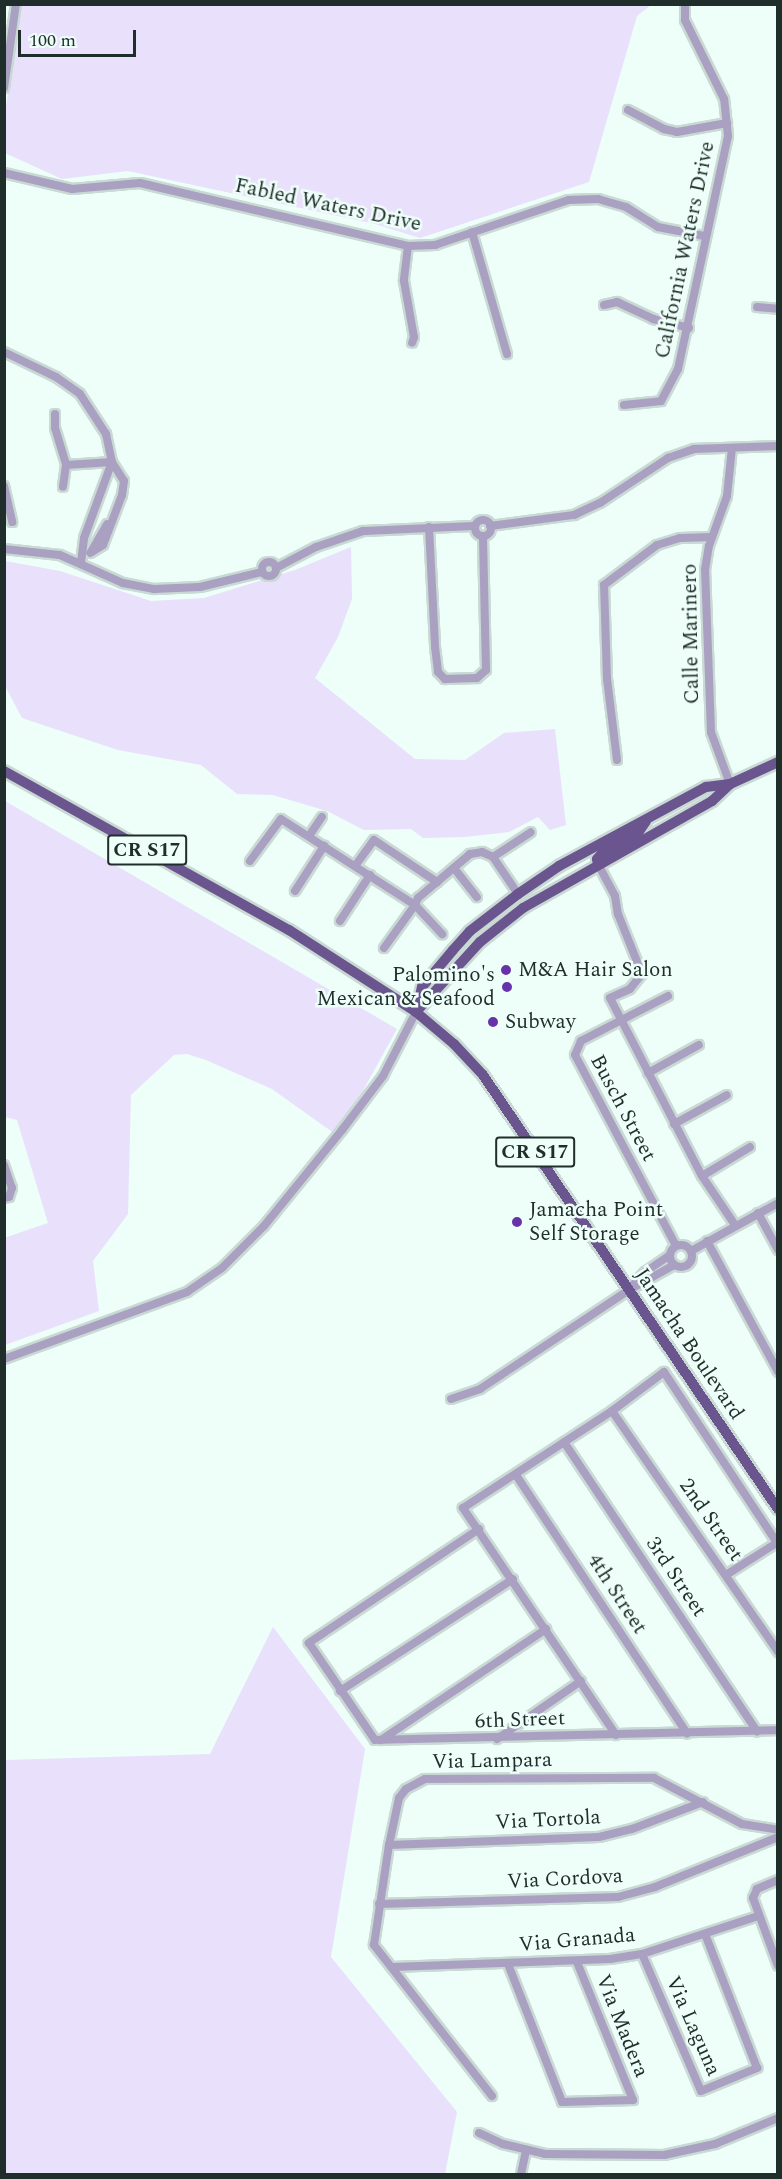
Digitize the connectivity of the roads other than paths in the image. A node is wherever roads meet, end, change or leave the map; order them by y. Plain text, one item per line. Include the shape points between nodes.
1 (685, 4) edge
2 (15, 8) edge
3 (4, 10) edge
4 (4, 88) edge
5 (628, 110) dead end
6 (727, 123) junction
7 (4, 173) edge
8 (472, 232) junction
9 (704, 236) junction
10 (408, 246) junction
11 (604, 305) dead end
12 (757, 307) dead end
13 (777, 309) edge
14 (689, 328) junction
15 (412, 344) dead end
16 (5, 353) edge
17 (507, 354) dead end
18 (624, 405) dead end
19 (55, 414) dead end
20 (777, 446) edge
21 (732, 448) junction
22 (112, 462) junction
23 (66, 465) junction
24 (4, 486) edge
25 (63, 487) dead end
26 (12, 522) dead end
27 (475, 526) junction
28 (490, 526) junction
29 (429, 527) junction
30 (483, 536) junction
31 (712, 537) junction
32 (4, 549) edge
33 (81, 563) junction
34 (617, 760) dead end
35 (777, 762) edge
36 (4, 771) edge
37 (730, 784) junction
38 (322, 817) dead end
39 (648, 818) junction
40 (531, 832) dead end
41 (309, 836) junction
42 (324, 846) junction
43 (494, 856) junction
44 (250, 861) dead end
45 (598, 864) junction
46 (355, 866) junction
47 (454, 868) junction
48 (370, 875) junction
49 (437, 882) junction
50 (295, 891) dead end
51 (518, 894) junction
52 (477, 897) dead end
53 (415, 905) junction
54 (340, 921) dead end
55 (442, 934) dead end
56 (485, 938) junction
57 (384, 948) dead end
58 (668, 996) dead end
59 (416, 1012) junction
60 (621, 1020) junction
61 (699, 1045) dead end
62 (648, 1073) junction
63 (727, 1095) dead end
64 (674, 1124) junction
65 (750, 1148) dead end
66 (4, 1165) edge
67 (702, 1176) junction
68 (4, 1198) edge
69 (777, 1203) edge
70 (758, 1213) junction
71 (735, 1225) junction
72 (708, 1241) junction
73 (676, 1246) junction
74 (777, 1250) edge
75 (691, 1251) junction
76 (669, 1256) junction
77 (674, 1265) junction
78 (628, 1290) junction
79 (4, 1359) edge
80 (777, 1372) edge
81 (451, 1399) dead end
82 (612, 1411) junction
83 (564, 1443) junction
84 (516, 1475) junction
85 (777, 1509) edge
86 (479, 1529) junction
87 (777, 1543) edge
88 (726, 1575) junction
89 (513, 1579) junction
90 (546, 1629) junction
91 (777, 1652) edge
92 (581, 1681) junction
93 (340, 1691) junction
94 (777, 1730) edge
95 (757, 1731) junction
96 (687, 1733) junction
97 (616, 1735) junction
98 (497, 1739) junction
99 (381, 1740) junction
100 (703, 1802) junction
101 (777, 1830) edge
102 (777, 1837) edge
103 (389, 1845) junction
104 (777, 1880) edge
105 (379, 1904) junction
106 (758, 1916) junction
107 (705, 1934) junction
108 (642, 1954) junction
109 (577, 1962) junction
110 (777, 1963) edge
111 (508, 1964) junction
112 (393, 1967) junction
113 (492, 2096) dead end
114 (777, 2118) edge
115 (478, 2133) dead end
116 (526, 2150) junction
117 (520, 2175) edge

1 - 6 street, California Waters Drive via 684,20 717,80
2 - 3 street
2 - 4 street
5 - 6 street via 677,132
6 - 9 street, California Waters Drive via 726,144
7 - 10 street, Fabled Waters Drive via 72,189 140,183
8 - 9 street, Fabled Waters Drive via 569,200 598,199 626,207 658,227
8 - 10 street, Fabled Waters Drive via 435,245
8 - 17 street
9 - 14 street, California Waters Drive
10 - 15 street via 404,282
11 - 14 street via 617,302 653,319
12 - 13 street
14 - 18 street, California Waters Drive via 678,369 661,401
16 - 22 street via 56,377 80,394 98,417
19 - 23 street
20 - 21 street
21 - 28 street via 694,449 668,458 600,503 574,515
21 - 31 street, Calle Marinero via 727,496
22 - 23 street
22 - 33 street via 84,538
22 - 33 street via 124,481 122,495
23 - 25 street
24 - 26 street
27 - 28 street via 482,520
27 - 29 street
27 - 30 street
28 - 30 street via 489,533
29 - 30 street via 435,647 438,672 445,679 477,678 486,670
29 - 33 street via 363,531 316,548 276,568 271,576 262,572 200,587 154,589 123,583
31 - 34 street via 680,538 657,545 604,585 607,678
31 - 37 street, Calle Marinero via 705,570 711,732
32 - 33 street via 60,555
35 - 37 main road
36 - 59 main road, Jamacha Boulevard / CR S17 via 289,930
37 - 39 main road via 705,787
37 - 45 main road via 712,801
38 - 41 street
39 - 45 main road via 638,833 604,851 597,859
39 - 51 main road via 559,866
40 - 43 street
41 - 42 street
41 - 44 street via 281,819
42 - 46 street
42 - 50 street
43 - 47 street via 470,854
43 - 51 street
45 - 56 main road via 523,908
45 - 60 street via 615,896 618,914 642,974 630,989 610,998
46 - 48 street
46 - 49 street via 374,840
47 - 49 street
47 - 52 street
48 - 53 street
48 - 54 street
49 - 53 street
51 - 56 main road via 516,903 489,925
51 - 59 main road via 470,931 453,950 422,987
53 - 55 street
53 - 57 street
56 - 59 main road
58 - 60 street, Busch Street
59 - 78 main road, Jamacha Boulevard / CR S17 via 483,1075
59 - 79 street via 383,1076 349,1121 264,1226 222,1268 188,1292
60 - 62 street
60 - 73 street, Busch Street via 581,1041 576,1059
61 - 62 street
62 - 64 street
63 - 64 street
64 - 67 street
65 - 67 street
66 - 68 street via 12,1188 9,1197
67 - 71 street
69 - 70 street
70 - 71 street
70 - 74 street
71 - 72 street
72 - 75 street
72 - 80 street
73 - 75 street via 685,1245
73 - 76 street
75 - 77 street via 690,1263
76 - 77 street
76 - 78 street via 645,1272
77 - 78 street
78 - 81 street via 480,1389
78 - 85 main road, Jamacha Boulevard / CR S17
82 - 83 street
82 - 87 street via 664,1372
82 - 88 street, 2nd Street
83 - 84 street
83 - 95 street, 3rd Street
84 - 86 street via 463,1508
84 - 96 street, 4th Street
86 - 89 street
86 - 93 street via 309,1642
87 - 88 street
88 - 91 street, 2nd Street
89 - 90 street
89 - 93 street
90 - 92 street
90 - 99 street
92 - 97 street
92 - 98 street
93 - 99 street via 369,1734
94 - 95 street, 6th Street
95 - 96 street, 6th Street
96 - 97 street, 6th Street
97 - 98 street, 6th Street
98 - 99 street, 6th Street
100 - 101 street, Via Lampara via 742,1824
100 - 103 street, Via Tortola via 599,1838
100 - 103 street, Via Lampara via 654,1778 425,1779 410,1786 399,1798
102 - 105 street, Via Cordova via 655,1887 618,1897
103 - 105 street, Via Lampara
104 - 106 street via 757,1889 753,1898
105 - 112 street, Via Lampara via 374,1946
106 - 107 street, Via Granada
106 - 110 street
107 - 108 street, Via Granada
107 - 108 street, Via Laguna via 757,2068 701,2091
108 - 109 street, Via Granada
109 - 111 street, Via Granada
109 - 111 street, Via Madera via 633,2100 562,2102
111 - 112 street, Via Granada
112 - 113 street, Via Lampara
114 - 116 street via 715,2144 664,2155 573,2157
115 - 116 street
116 - 117 street

